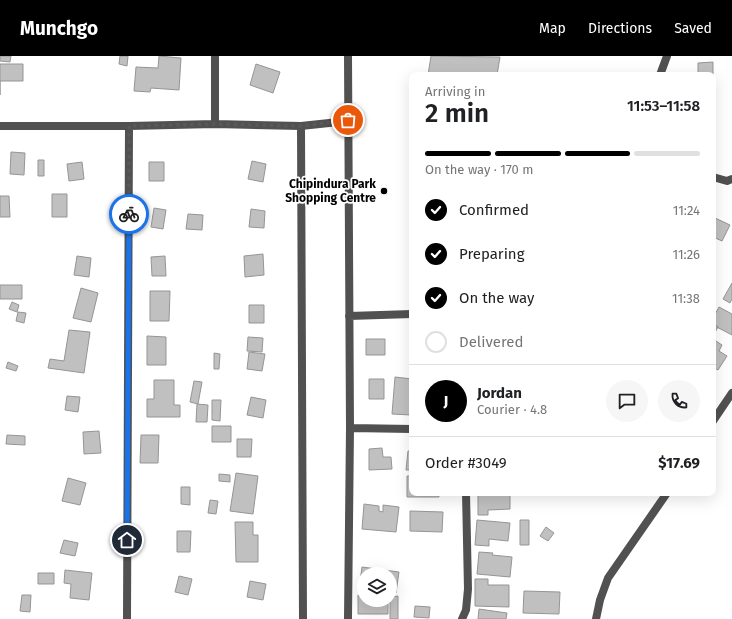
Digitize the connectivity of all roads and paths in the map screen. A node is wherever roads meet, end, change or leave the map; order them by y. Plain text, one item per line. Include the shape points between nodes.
1 (214, 56) edge
2 (348, 56) edge
3 (667, 56) edge
4 (661, 72) edge
5 (348, 120) junction
6 (215, 124) junction
7 (0, 126) edge
8 (129, 126) junction
9 (301, 126) junction
10 (716, 177) edge
11 (732, 180) edge
12 (409, 314) edge
13 (349, 316) junction
14 (732, 393) edge
15 (716, 417) edge
16 (350, 428) junction
17 (409, 429) edge
18 (466, 496) edge
19 (665, 496) edge
20 (127, 619) edge
21 (303, 619) edge
22 (348, 619) edge
23 (462, 619) edge
24 (596, 619) edge

1 - 6 street
2 - 5 street
3 - 4 street
5 - 9 street
5 - 13 street
6 - 8 street
6 - 9 street
7 - 8 street
8 - 20 street
9 - 21 street
10 - 11 street
12 - 13 street
13 - 16 street
14 - 15 street
16 - 17 street
16 - 22 street
18 - 23 street via 468,589 466,610
19 - 24 street via 608,578

